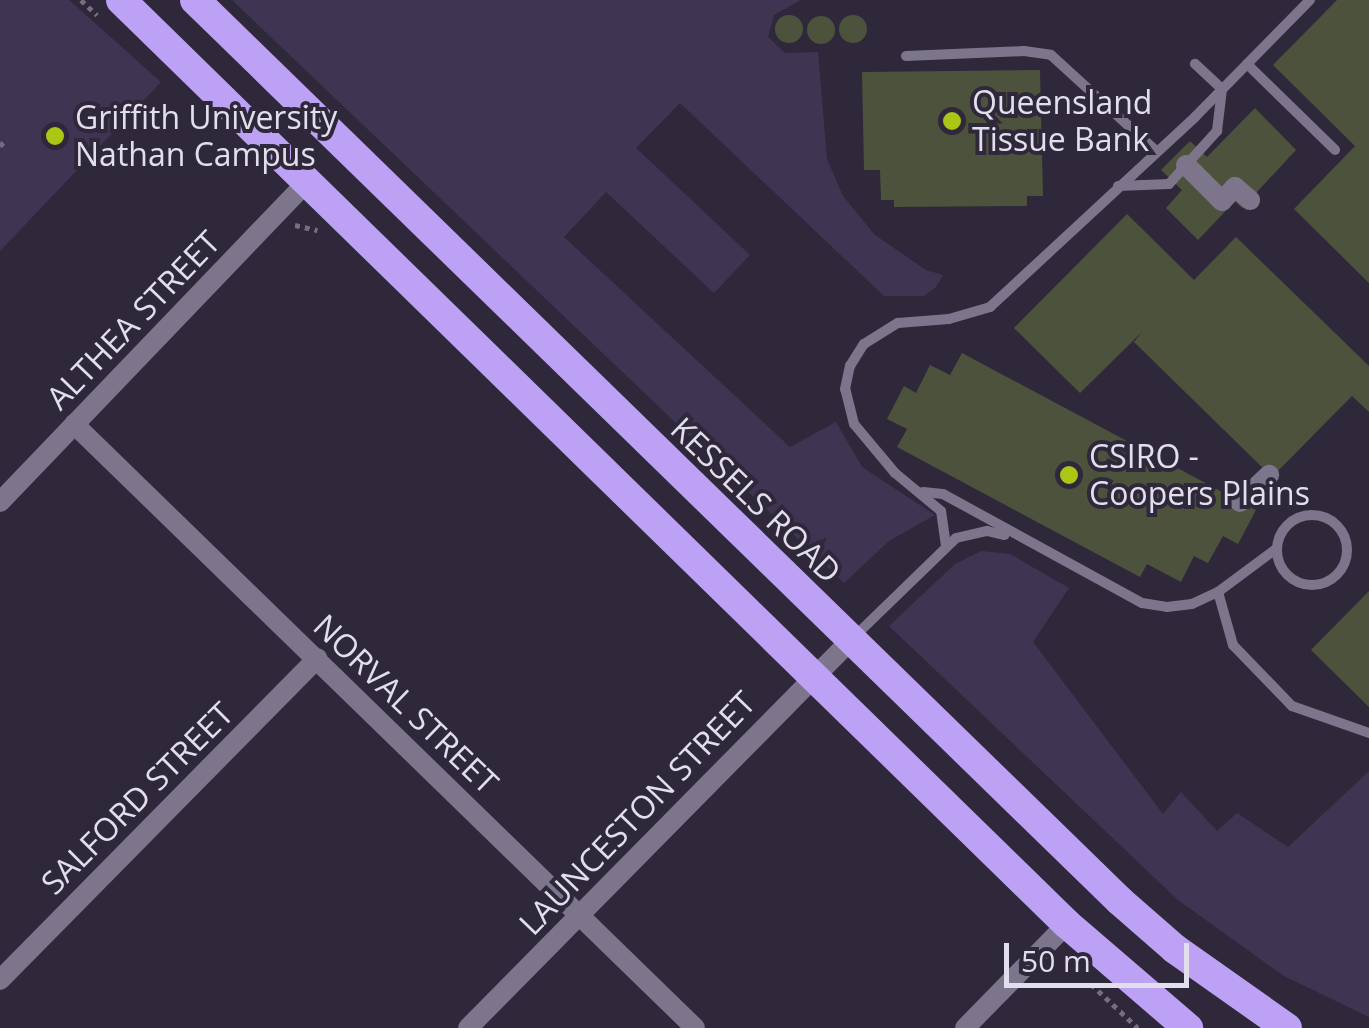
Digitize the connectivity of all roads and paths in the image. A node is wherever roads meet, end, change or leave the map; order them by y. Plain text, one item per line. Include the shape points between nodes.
1 (121, 0) edge
2 (195, 0) edge
3 (1310, 0) edge
4 (906, 56) dead end
5 (1195, 64) dead end
6 (1247, 64) junction
7 (1222, 89) junction
8 (6, 139) dead end
9 (0, 146) edge
10 (1335, 150) dead end
11 (1156, 151) junction
12 (1186, 165) junction
13 (308, 180) junction
14 (1118, 186) junction
15 (1250, 200) dead end
16 (74, 424) junction
17 (1269, 474) dead end
18 (922, 492) junction
19 (0, 502) edge
20 (1240, 502) dead end
21 (1012, 536) junction
22 (946, 546) junction
23 (1276, 548) junction
24 (1218, 592) junction
25 (850, 642) junction
26 (317, 658) junction
27 (815, 675) junction
28 (1369, 733) edge
29 (579, 916) junction
30 (1067, 924) junction
31 (0, 980) edge
32 (468, 1028) edge
33 (695, 1028) edge
34 (965, 1028) edge
35 (1188, 1028) edge
36 (1287, 1028) edge

1 - 13 highway
2 - 25 highway, KESSELS ROAD
3 - 6 lane
4 - 11 lane via 1051,54
5 - 7 lane
6 - 7 lane
6 - 10 lane
7 - 11 lane
7 - 12 lane via 1216,131
8 - 9 path
11 - 14 lane
12 - 14 lane via 1169,184
12 - 15 street via 1222,201 1235,188
13 - 16 street, ALTHEA STREET
13 - 27 highway
14 - 18 lane via 990,307 898,323 864,344 846,389 854,424 895,473
16 - 19 street, ALTHEA STREET
16 - 26 street, NORVAL STREET
17 - 20 street
18 - 21 lane via 943,494
18 - 22 lane via 941,512
21 - 22 lane via 988,531
21 - 24 lane via 1142,603 1192,604
22 - 25 lane
23 - 23 lane via 1285,526 1319,516 1340,528 1348,551 1332,580 1310,586 1290,578
23 - 24 lane
24 - 28 lane via 1234,644 1292,706
25 - 27 street, LAUNCESTON STREET
25 - 36 highway, KESSELS ROAD via 1120,901
26 - 29 street, NORVAL STREET
26 - 31 street, SALFORD STREET
27 - 29 street, LAUNCESTON STREET
27 - 30 highway
29 - 32 street, LAUNCESTON STREET
29 - 33 street, NORVAL STREET
30 - 34 street
30 - 35 highway

